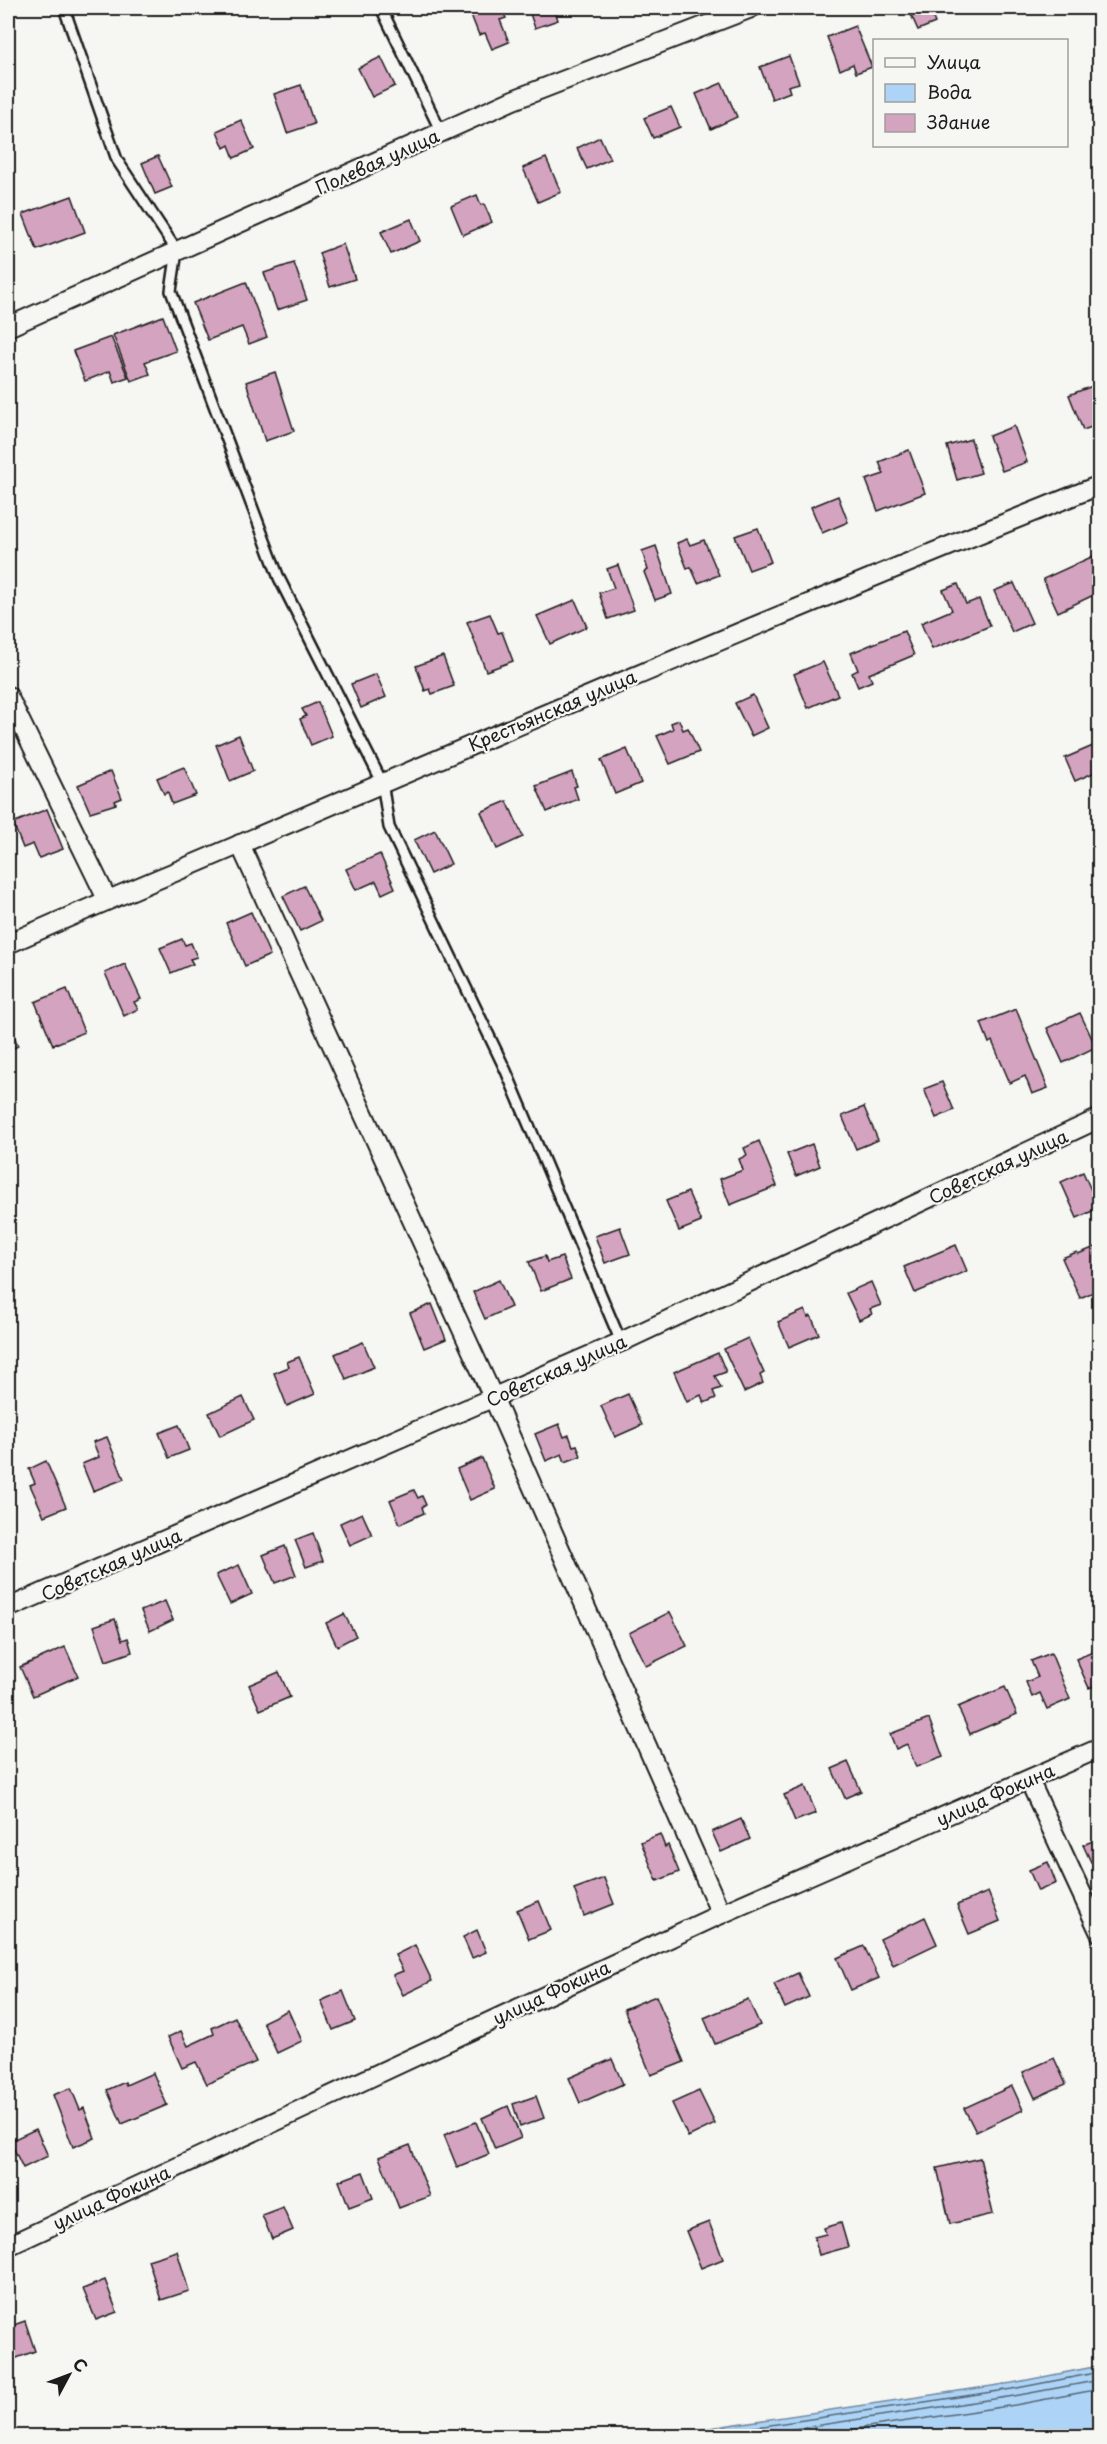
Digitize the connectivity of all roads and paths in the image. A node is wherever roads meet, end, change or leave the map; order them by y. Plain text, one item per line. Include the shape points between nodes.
1 (64, 8) edge
2 (381, 8) edge
3 (751, 8) edge
4 (441, 132) junction
5 (177, 251) junction
6 (8, 327) edge
7 (1100, 485) edge
8 (8, 696) edge
9 (382, 782) junction
10 (240, 844) junction
11 (107, 899) junction
12 (8, 944) edge
13 (1100, 1118) edge
14 (621, 1342) junction
15 (493, 1397) junction
16 (8, 1608) edge
17 (1100, 1748) edge
18 (1029, 1780) junction
19 (722, 1914) junction
20 (1100, 1933) edge
21 (8, 2246) edge

1 - 5 lane via 117,160
2 - 4 lane
3 - 4 street, Полевая улица
4 - 5 street, Полевая улица
5 - 6 street, Полевая улица
5 - 9 lane via 171,291 279,578
7 - 9 street, Крестьянская улица
8 - 11 street
9 - 10 street, Крестьянская улица
9 - 14 lane via 389,827 506,1071
10 - 11 street, Крестьянская улица
10 - 15 street
11 - 12 street, Крестьянская улица
13 - 14 street, Советская улица
14 - 15 street, Советская улица
15 - 16 street, Советская улица
15 - 19 street
17 - 18 street, улица Фокина
18 - 19 street, улица Фокина
18 - 20 street
19 - 21 street, улица Фокина

